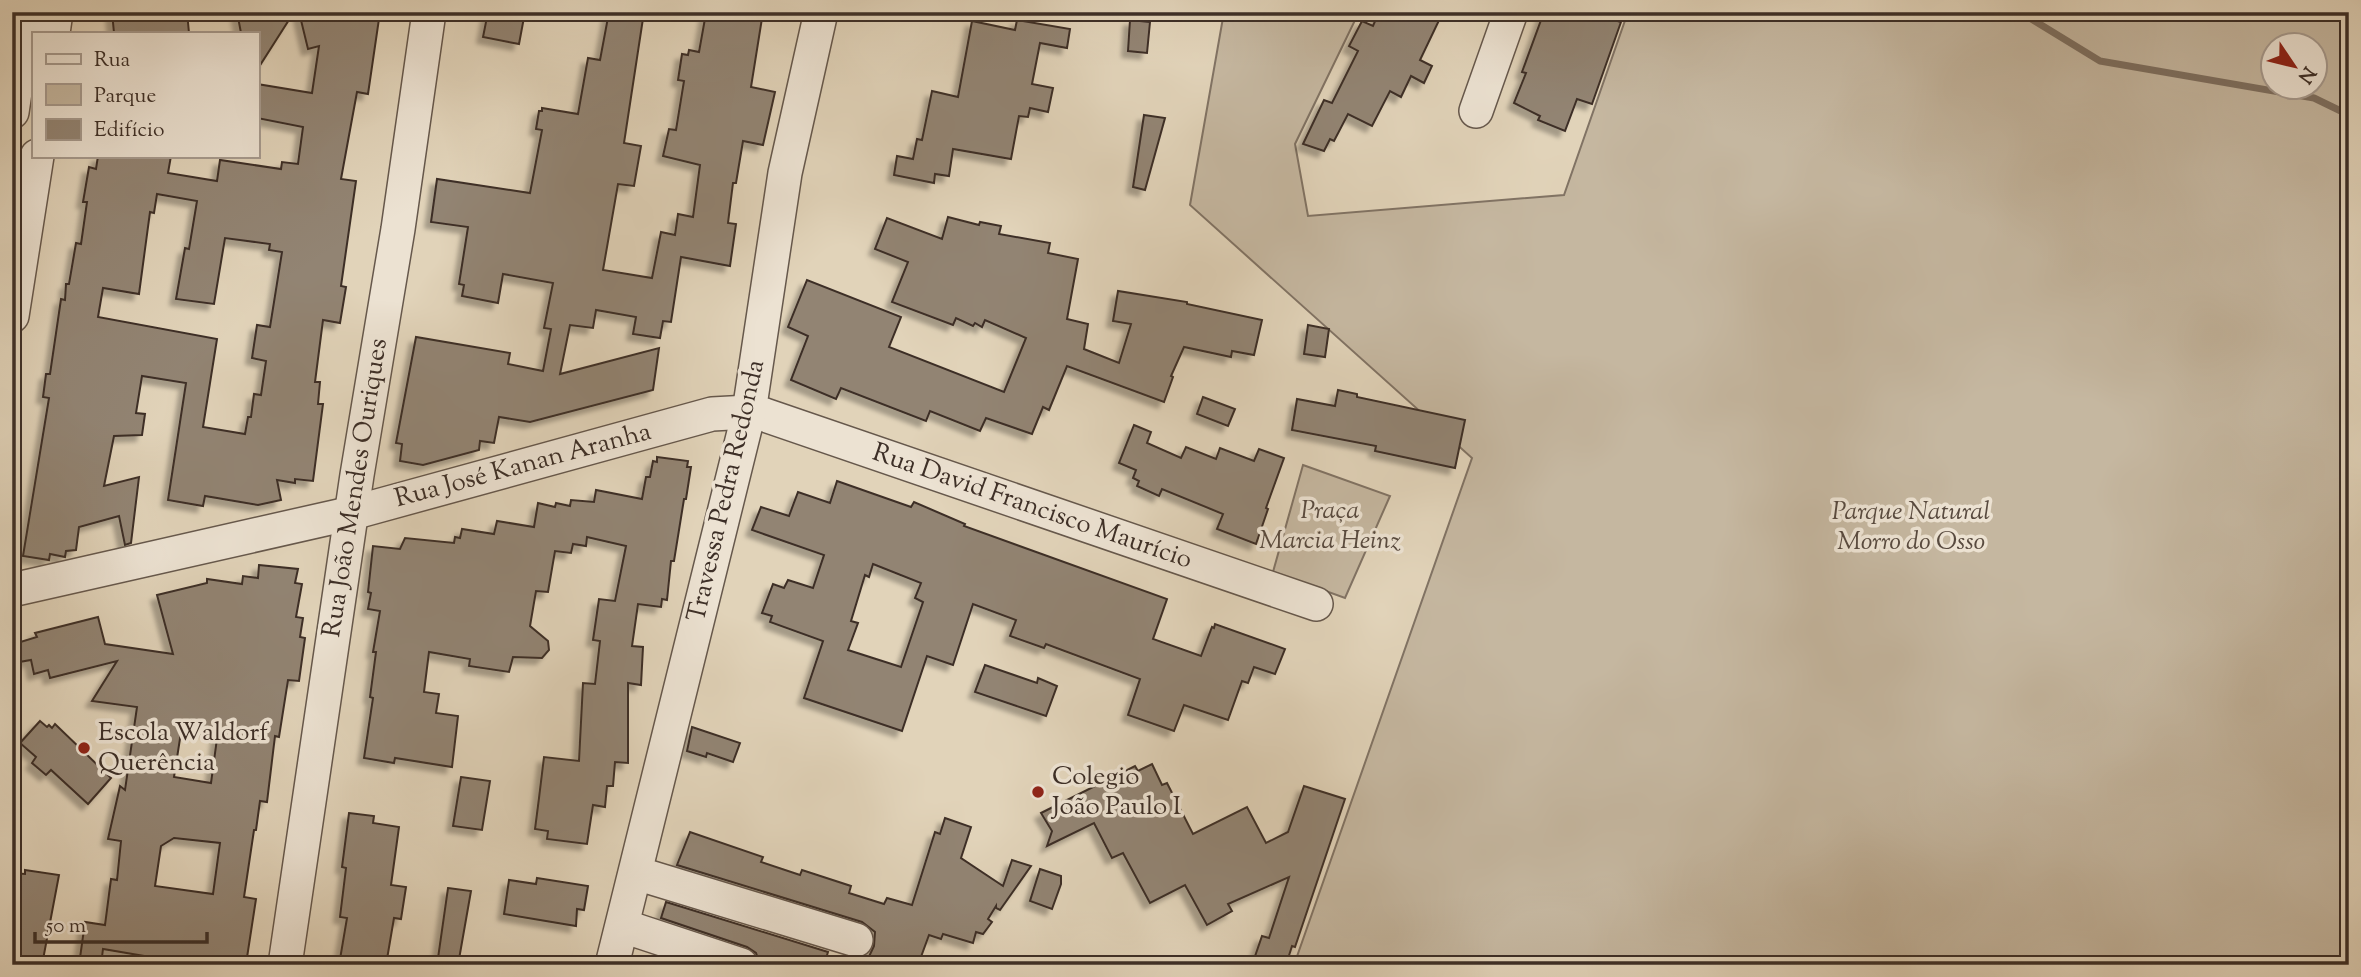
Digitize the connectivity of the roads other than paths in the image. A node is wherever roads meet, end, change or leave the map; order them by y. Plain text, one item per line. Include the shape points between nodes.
1 (27, 12) edge
2 (55, 12) edge
3 (429, 12) edge
4 (821, 12) edge
5 (1511, 12) edge
6 (53, 32) edge
7 (1476, 111) dead end
8 (12, 112) edge
9 (37, 158) edge
10 (15, 279) edge
11 (12, 316) edge
12 (748, 412) junction
13 (352, 513) junction
14 (12, 590) edge
15 (1316, 604) dead end
16 (636, 873) junction
17 (623, 926) junction
18 (856, 940) dead end
19 (285, 965) edge
20 (612, 965) edge
21 (741, 965) edge

1 - 8 street
2 - 6 street
3 - 13 street, Rua João Mendes Ouriques
4 - 12 street, Travessa Pedra Redonda via 785,173
5 - 7 street
9 - 10 street
10 - 11 street
12 - 13 street, Rua José Kanan Aranha via 712,414
12 - 15 street, Rua David Francisco Maurício
12 - 16 street, Travessa Pedra Redonda
13 - 14 street, Rua José Kanan Aranha
13 - 19 street, Rua João Mendes Ouriques
16 - 17 street, Travessa Pedra Redonda
16 - 18 street
17 - 20 street, Travessa Pedra Redonda
17 - 21 street

